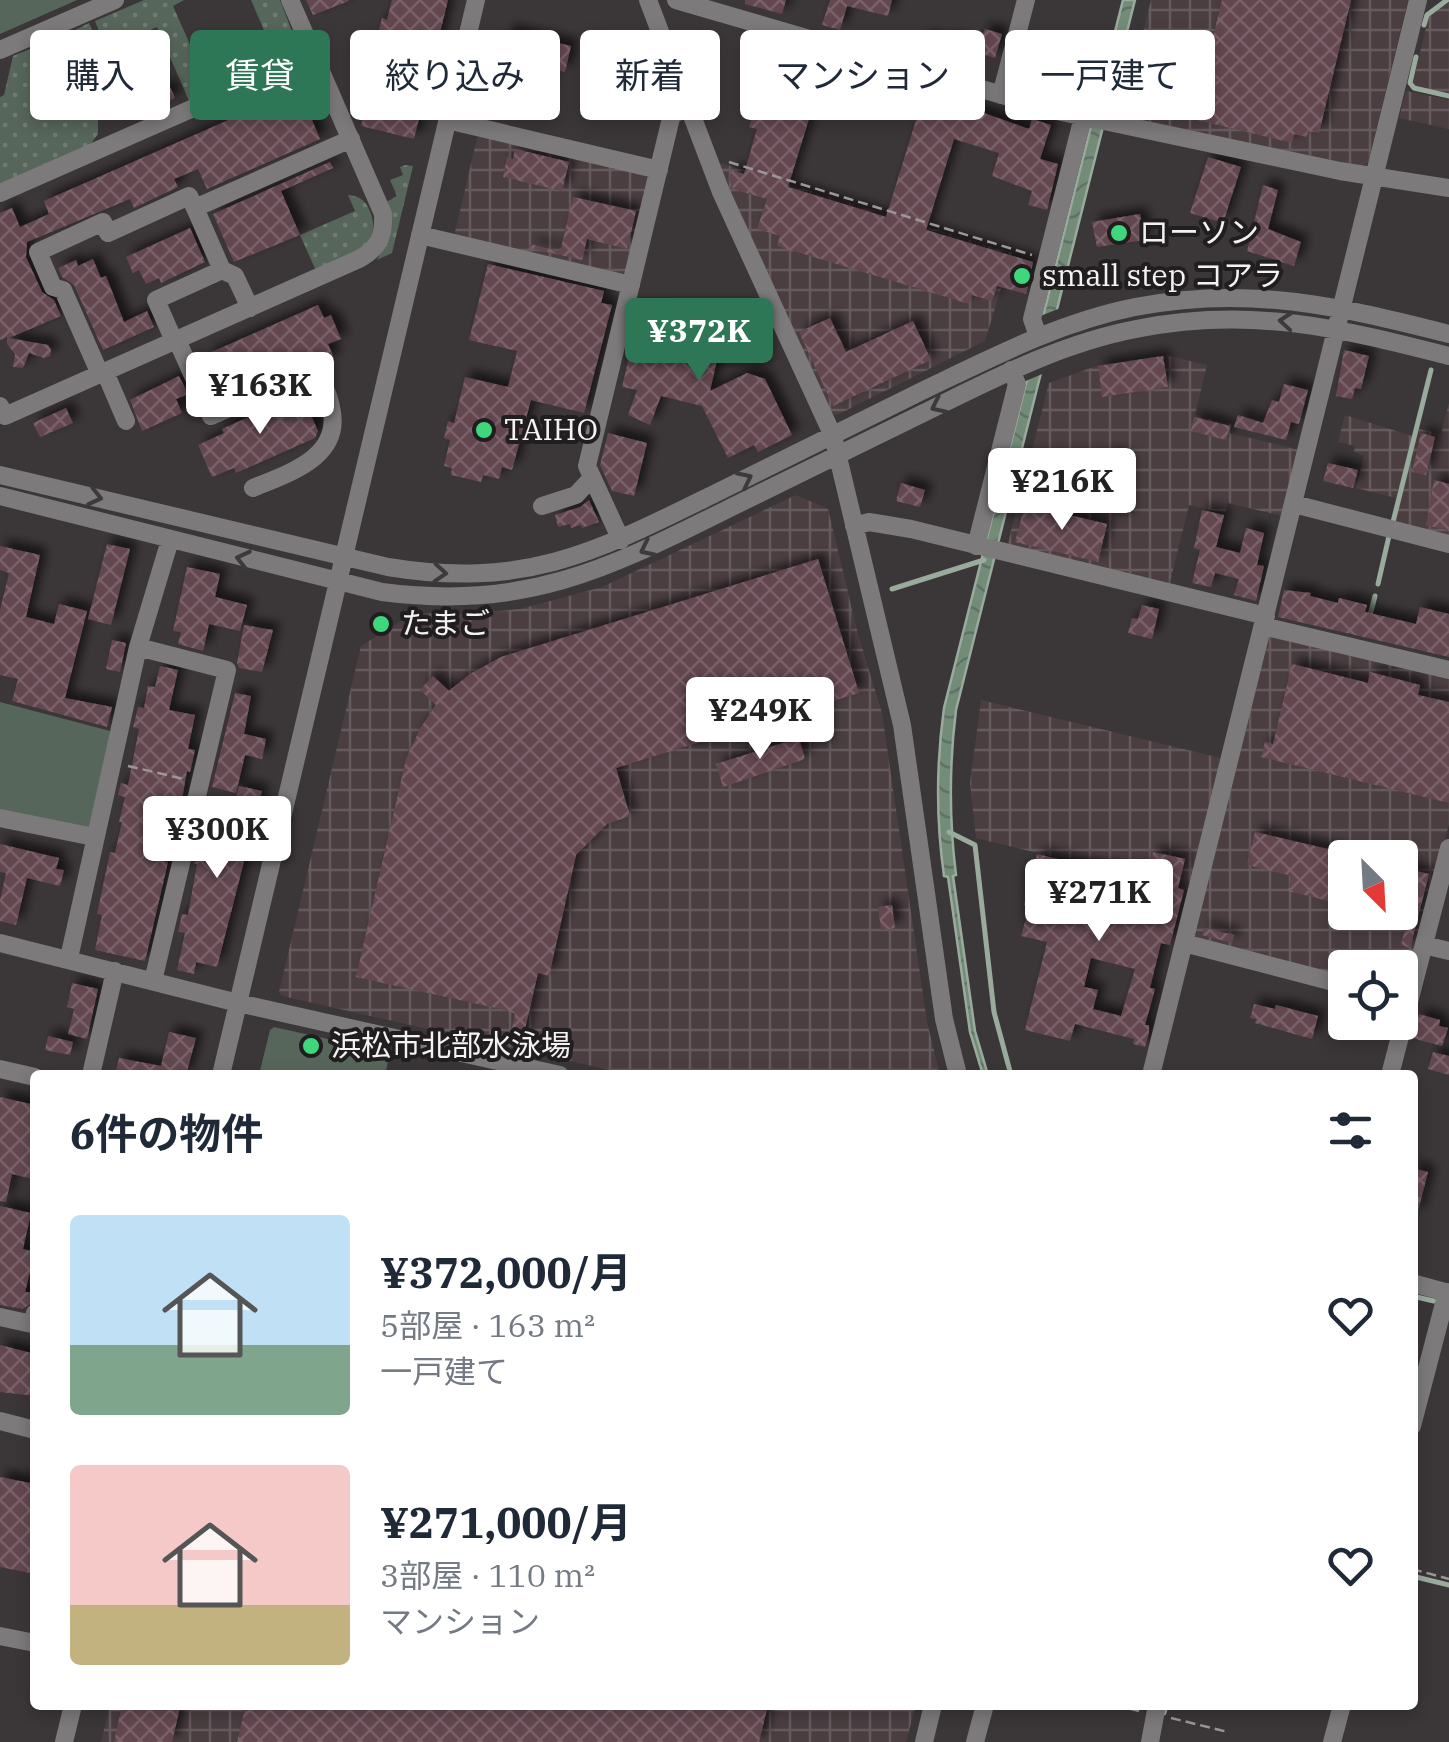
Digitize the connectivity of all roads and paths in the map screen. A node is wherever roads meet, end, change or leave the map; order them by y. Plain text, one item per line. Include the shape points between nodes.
1 (115, 0) edge
2 (290, 0) edge
3 (476, 0) edge
4 (648, 0) edge
5 (676, 0) edge
6 (1026, 0) edge
7 (1418, 0) edge
8 (303, 30) edge
9 (469, 30) edge
10 (659, 30) edge
11 (0, 50) edge
12 (330, 91) edge
13 (1001, 95) junction
14 (1005, 96) edge
15 (190, 109) edge
16 (447, 120) joint
17 (670, 120) edge
18 (693, 120) edge
19 (1085, 120) edge
20 (1100, 120) edge
21 (351, 139) junction
22 (709, 162) junction
23 (658, 170) junction
24 (1375, 177) junction
25 (1449, 188) edge
26 (0, 193) edge
27 (194, 208) junction
28 (420, 235) junction
29 (1047, 260) junction
30 (222, 270) junction
31 (631, 285) junction
32 (1343, 307) junction
33 (250, 308) junction
34 (1338, 328) junction
35 (1035, 334) junction
36 (1449, 334) edge
37 (176, 341) junction
38 (1449, 356) edge
39 (1018, 367) junction
40 (102, 373) junction
41 (2, 413) edge
42 (126, 421) dead end
43 (833, 436) junction
44 (838, 455) junction
45 (0, 475) edge
46 (587, 483) dead end
47 (253, 488) dead end
48 (0, 496) edge
49 (1294, 504) junction
50 (542, 506) dead end
51 (854, 526) junction
52 (170, 540) junction
53 (622, 540) junction
54 (1449, 544) edge
55 (977, 546) junction
56 (344, 556) junction
57 (338, 582) junction
58 (1264, 621) junction
59 (138, 647) junction
60 (1449, 670) edge
61 (112, 762) junction
62 (200, 783) junction
63 (0, 818) edge
64 (94, 837) junction
65 (1449, 848) edge
66 (0, 943) edge
67 (1184, 943) junction
68 (1424, 945) junction
69 (1449, 951) edge
70 (69, 958) junction
71 (1418, 962) edge
72 (116, 970) junction
73 (153, 981) junction
74 (1328, 981) edge
75 (238, 1003) junction
76 (1397, 1040) edge
77 (0, 1069) edge
78 (92, 1070) edge
79 (222, 1070) edge
80 (538, 1070) edge
81 (957, 1070) edge
82 (1151, 1070) edge
83 (1391, 1070) edge
84 (30, 1077) edge
85 (1418, 1285) edge
86 (1448, 1293) edge
87 (0, 1317) edge
88 (30, 1324) edge
89 (1418, 1404) edge
90 (0, 1422) edge
91 (30, 1429) edge
92 (1418, 1571) edge
93 (1449, 1578) edge
94 (0, 1636) edge
95 (30, 1643) edge
96 (71, 1710) edge
97 (932, 1710) edge
98 (984, 1710) edge
99 (1156, 1710) edge
100 (1341, 1710) edge
101 (1228, 1732) dead end
102 (978, 1741) edge
103 (64, 1742) edge
104 (924, 1742) edge
105 (1150, 1742) edge
106 (1332, 1742) edge

1 - 11 street
2 - 8 street
3 - 9 street
4 - 10 street
5 - 13 street
6 - 13 street
7 - 24 street
12 - 21 street
13 - 14 street
15 - 26 street
16 - 23 street
16 - 28 street
17 - 23 street
18 - 22 street
19 - 29 street
20 - 24 street
21 - 27 street
21 - 33 street via 383,214 382,239 359,259
22 - 29 path via 718,158
22 - 43 street
23 - 31 street
24 - 25 street
24 - 32 street
27 - 30 street
27 - 40 street via 190,196 108,233 103,222 38,252
28 - 31 street
28 - 56 street
29 - 35 street via 1032,319
30 - 33 street via 235,276
30 - 37 street via 156,300
31 - 53 street via 587,466
32 - 34 street
32 - 35 street via 1202,298
32 - 36 street
33 - 37 street
34 - 38 street
34 -> 39 street via 1271,320 1136,328
34 - 49 street
35 - 43 street
37 - 40 street
37 - 47 street via 207,418 302,376 312,374 324,387 333,412 323,451
39 -> 44 street
39 - 55 street
40 - 41 street
40 - 42 street
43 - 44 street
53 -> 43 street
44 - 51 street
44 -> 57 street via 621,561 544,587 436,597
45 -> 56 street
46 - 50 street via 576,495
48 - 52 street
49 - 54 street
49 - 58 street
51 - 55 street via 869,522
51 - 81 street via 905,740
57 -> 52 street
52 - 59 street
56 -> 53 street via 414,571 490,574 566,560
55 - 58 street
56 - 57 street
57 - 75 street
58 - 60 street
58 - 67 street
59 - 61 street
59 - 62 street via 227,670
61 - 62 path
61 - 64 street
62 - 73 street
63 - 64 street
64 - 70 street
65 - 68 street
66 - 70 street
67 - 74 street
67 - 82 street
68 - 69 street
68 - 71 street
70 - 72 street
72 - 73 street
72 - 78 street
73 - 75 street
75 - 79 street
75 - 80 street
76 - 83 street
77 - 84 street
85 - 86 street
86 - 89 street
87 - 88 street
90 - 91 street
92 - 93 path
94 - 95 street
96 - 103 street
97 - 104 street
98 - 102 street
99 - 101 path
99 - 105 street
100 - 106 street

